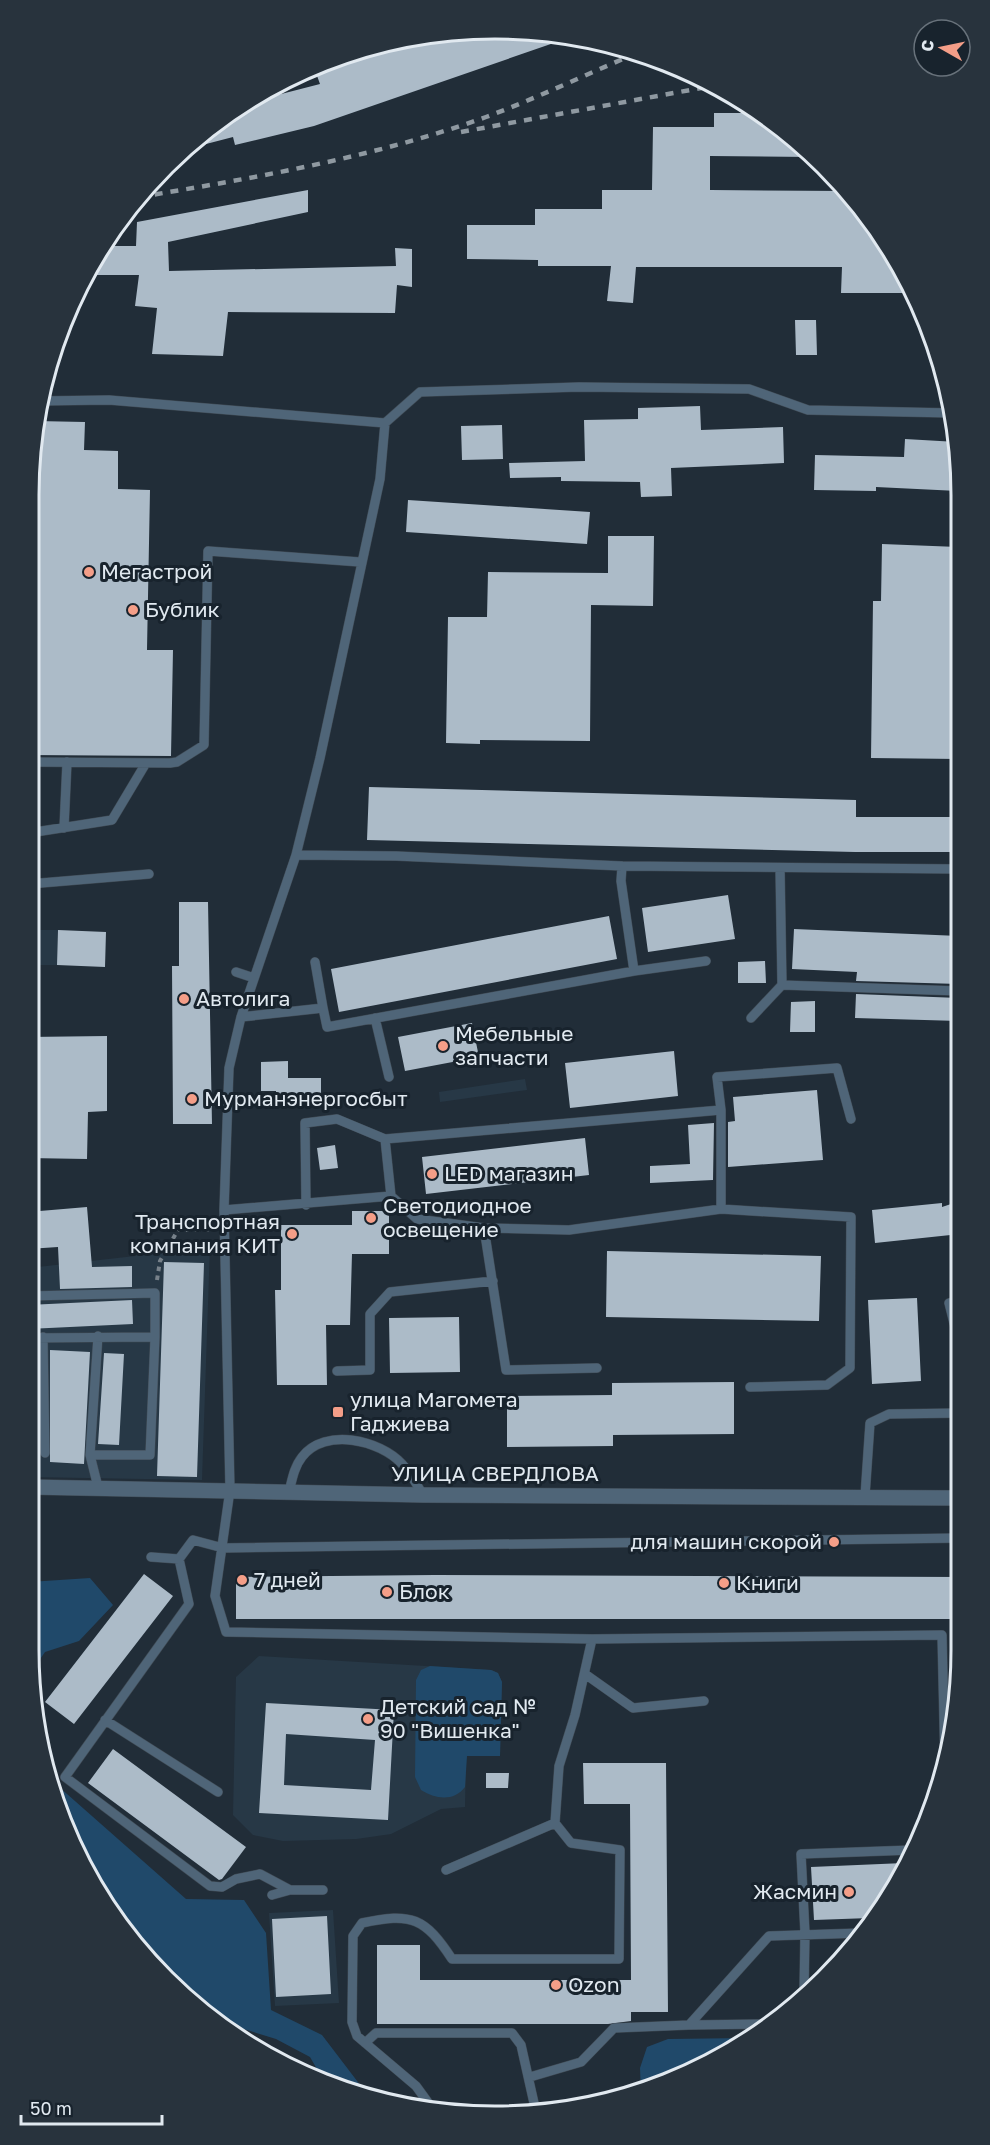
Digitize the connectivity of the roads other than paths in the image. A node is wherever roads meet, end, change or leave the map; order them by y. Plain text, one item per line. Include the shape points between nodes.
1 (49, 401) edge
2 (943, 413) edge
3 (385, 423) junction
4 (360, 562) junction
5 (39, 762) edge
6 (67, 762) junction
7 (146, 763) junction
8 (64, 828) junction
9 (39, 831) edge
10 (296, 855) junction
11 (622, 866) junction
12 (780, 868) junction
13 (951, 869) edge
14 (149, 874) dead end
15 (39, 884) edge
16 (706, 961) dead end
17 (315, 962) dead end
18 (634, 971) junction
19 (236, 972) dead end
20 (254, 978) junction
21 (782, 986) junction
22 (951, 991) edge
23 (323, 1008) junction
24 (242, 1017) junction
25 (375, 1018) junction
26 (751, 1018) dead end
27 (389, 1077) dead end
28 (721, 1110) junction
29 (851, 1119) dead end
30 (386, 1139) junction
31 (391, 1196) junction
32 (306, 1205) junction
33 (721, 1209) junction
34 (224, 1210) junction
35 (484, 1228) junction
36 (493, 1281) junction
37 (39, 1296) edge
38 (98, 1336) junction
39 (39, 1337) edge
40 (43, 1337) junction
41 (155, 1337) junction
42 (597, 1368) dead end
43 (337, 1371) dead end
44 (750, 1387) dead end
45 (951, 1413) edge
46 (45, 1453) dead end
47 (90, 1455) junction
48 (39, 1487) edge
49 (98, 1487) junction
50 (230, 1490) junction
51 (289, 1492) junction
52 (423, 1495) junction
53 (865, 1496) junction
54 (951, 1498) edge
55 (951, 1538) edge
56 (223, 1548) junction
57 (151, 1557) dead end
58 (179, 1559) junction
59 (592, 1639) junction
60 (585, 1674) junction
61 (704, 1701) dead end
62 (105, 1720) junction
63 (944, 1727) edge
64 (218, 1792) dead end
65 (555, 1823) junction
66 (905, 1850) edge
67 (446, 1870) dead end
68 (290, 1890) junction
69 (322, 1890) dead end
70 (272, 1895) dead end
71 (806, 1933) junction
72 (853, 1933) edge
73 (804, 1985) edge
74 (755, 2024) edge
75 (689, 2025) junction
76 (365, 2043) junction
77 (530, 2077) junction
78 (426, 2100) edge
79 (535, 2104) edge

1 - 3 lane via 109,400
2 - 3 lane via 808,410 749,389 579,387 420,392
3 - 4 lane via 380,479
4 - 7 lane via 208,551 204,745 177,762
4 - 10 lane
5 - 6 lane
6 - 7 lane
6 - 8 lane
7 - 8 lane via 112,820
8 - 9 lane
10 - 11 lane
10 - 20 lane
11 - 12 lane
11 - 18 lane
12 - 13 lane
12 - 21 lane
14 - 15 lane
16 - 18 lane
17 - 23 lane
18 - 25 lane
19 - 20 lane
20 - 24 lane
21 - 22 lane
21 - 26 lane
23 - 24 lane
23 - 25 lane via 327,1027
24 - 34 lane via 229,1068
25 - 27 lane
28 - 29 lane via 717,1077 837,1068
28 - 30 lane
28 - 33 lane
30 - 31 lane
30 - 32 lane via 338,1119 305,1123
31 - 32 lane
31 - 35 lane via 417,1218
32 - 34 lane
33 - 35 lane via 569,1230
33 - 44 lane via 851,1217 850,1368 827,1385
34 - 50 lane
35 - 36 lane
36 - 42 lane via 506,1370
36 - 43 lane via 390,1292 370,1314 370,1370
37 - 41 lane via 155,1293
38 - 40 lane
38 - 41 lane
38 - 47 lane
39 - 40 lane
40 - 46 lane
41 - 47 lane via 150,1455
45 - 53 lane via 889,1414 870,1423
47 - 49 lane
48 - 49 street, УЛИЦА СВЕРДЛОВА
49 - 50 street, УЛИЦА СВЕРДЛОВА
50 - 51 street, УЛИЦА СВЕРДЛОВА
50 - 56 lane
51 - 52 street, УЛИЦА СВЕРДЛОВА
51 - 52 lane via 303,1456 321,1443 341,1440 371,1444 386,1452 401,1463
52 - 53 street, УЛИЦА СВЕРДЛОВА
53 - 54 street, УЛИЦА СВЕРДЛОВА
55 - 56 lane
56 - 58 lane via 193,1540
56 - 59 lane via 215,1596 226,1632
57 - 58 lane
58 - 62 lane via 189,1604
59 - 60 lane
59 - 63 lane via 942,1635
60 - 61 lane via 633,1708
60 - 65 lane via 559,1766
62 - 64 lane
62 - 68 lane via 65,1777 210,1886 222,1887 236,1879 260,1874
65 - 67 lane
65 - 76 lane via 571,1843 620,1850 619,1959 452,1959 428,1926 413,1920 362,1923 353,1936 352,2022 357,2036
66 - 71 lane via 801,1854
68 - 69 lane
68 - 70 lane
71 - 72 lane
71 - 73 lane
71 - 75 lane via 769,1936
74 - 75 lane
75 - 77 lane via 614,2028 581,2062
76 - 77 lane via 376,2033 512,2033 521,2045
76 - 78 lane via 416,2086
77 - 79 lane

